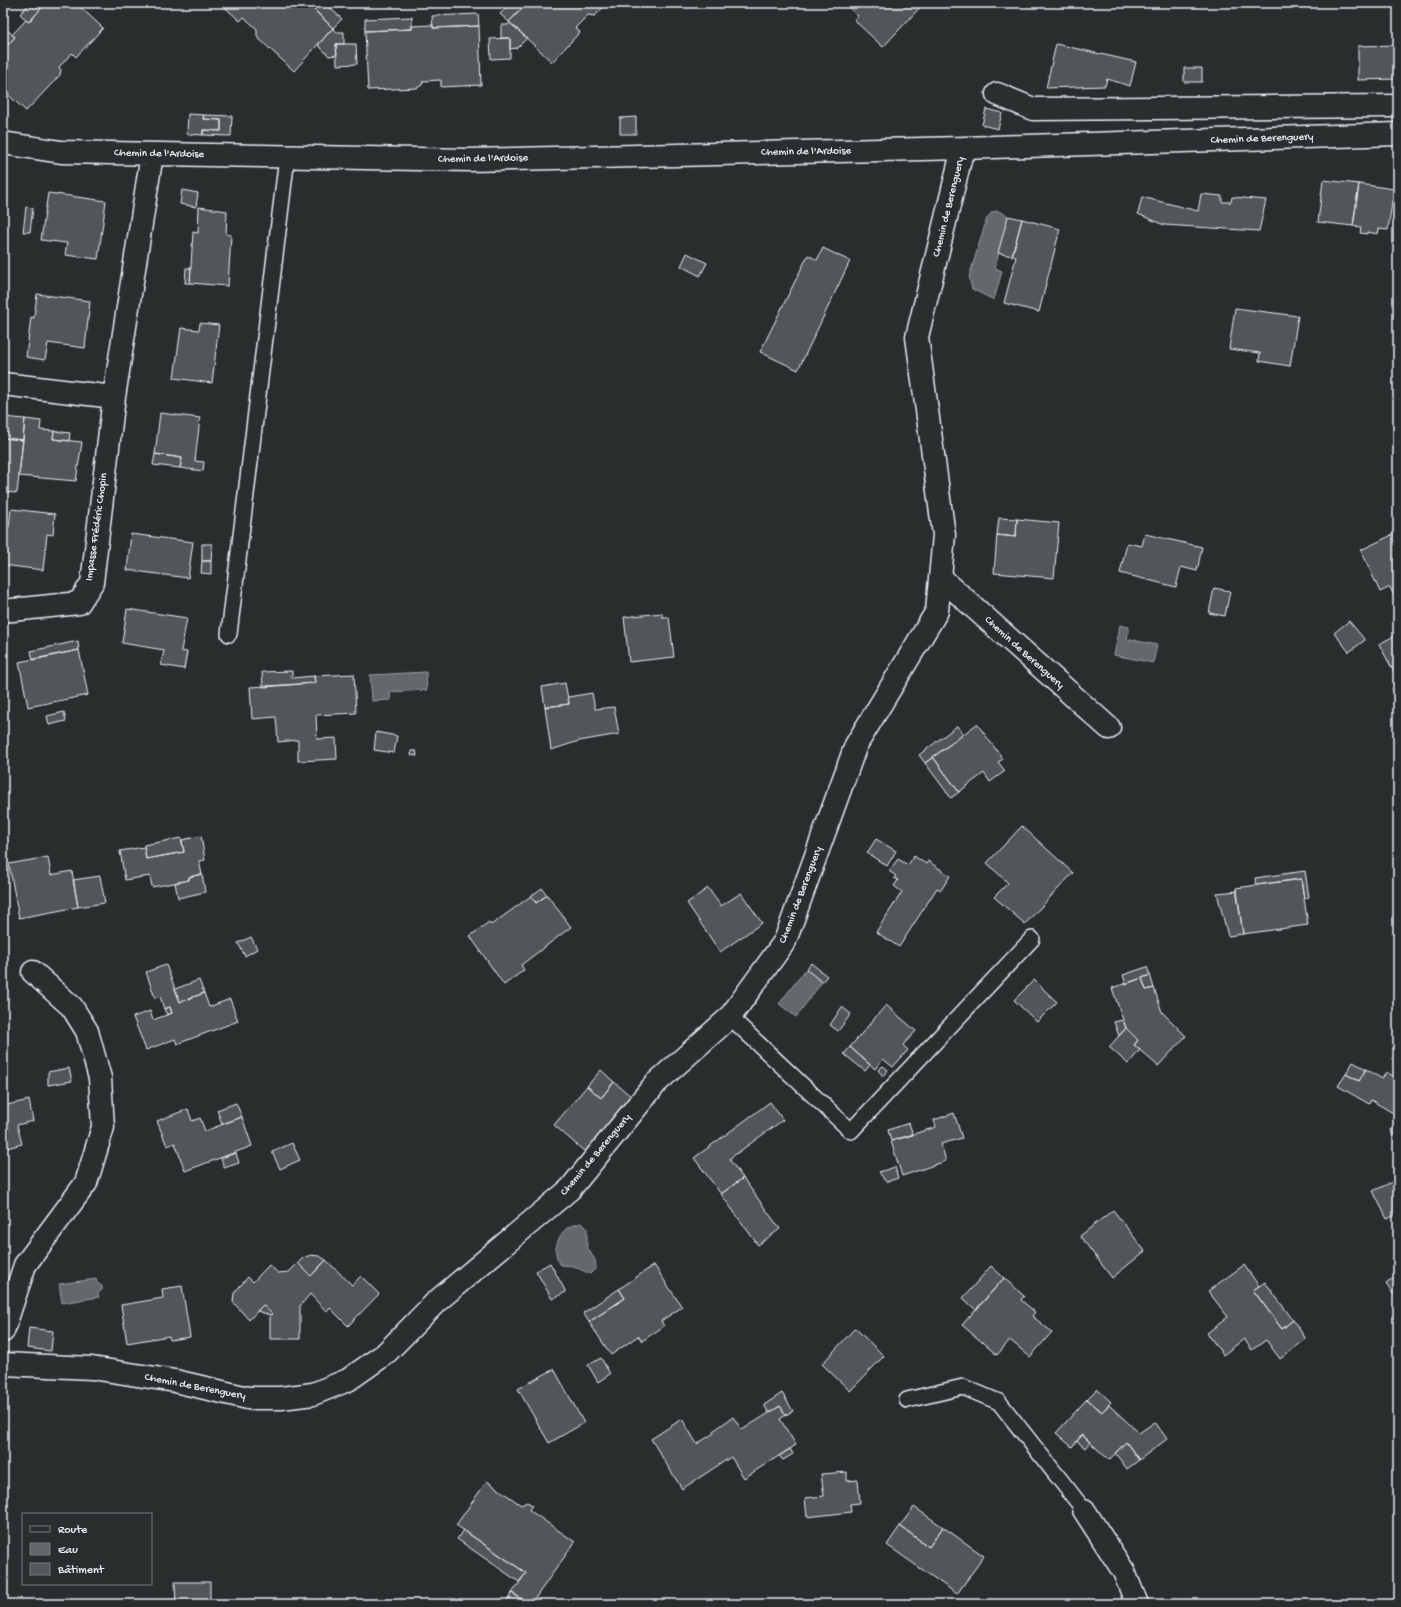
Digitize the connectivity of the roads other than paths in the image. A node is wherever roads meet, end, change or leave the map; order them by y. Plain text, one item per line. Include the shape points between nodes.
1 (997, 94) dead end
2 (1398, 106) edge
3 (1398, 134) edge
4 (3, 144) edge
5 (963, 148) junction
6 (152, 154) junction
7 (287, 157) junction
8 (3, 384) edge
9 (114, 397) junction
10 (940, 578) junction
11 (3, 611) edge
12 (229, 634) dead end
13 (1108, 728) dead end
14 (1032, 939) dead end
15 (33, 972) dead end
16 (730, 1017) junction
17 (3, 1331) edge
18 (3, 1364) edge
19 (907, 1400) dead end
20 (1084, 1510) joint
21 (1137, 1604) edge

1 - 2 street via 1033,109
3 - 5 street, Chemin de Berenguery
4 - 6 street, Chemin de l'Ardoise via 61,152
5 - 7 street, Chemin de l'Ardoise via 477,160
5 - 10 street, Chemin de Berenguery via 917,337 944,535
6 - 7 street, Chemin de l'Ardoise
6 - 9 street, Impasse Frédéric Chopin
7 - 12 lane
8 - 9 street
9 - 11 street, Impasse Frédéric Chopin via 92,583 79,603
10 - 13 street, Chemin de Berenguery
10 - 16 street, Chemin de Berenguery via 936,611 856,745 785,941
14 - 16 lane via 851,1131
15 - 17 street via 72,1007 87,1031 100,1078 102,1127 86,1183 25,1265
16 - 18 street, Chemin de Berenguery via 656,1083 570,1189 436,1302 385,1354 348,1380 313,1394 281,1398 248,1398 175,1381 92,1368
19 - 20 lane via 963,1387 999,1402
20 - 21 street via 1124,1572

